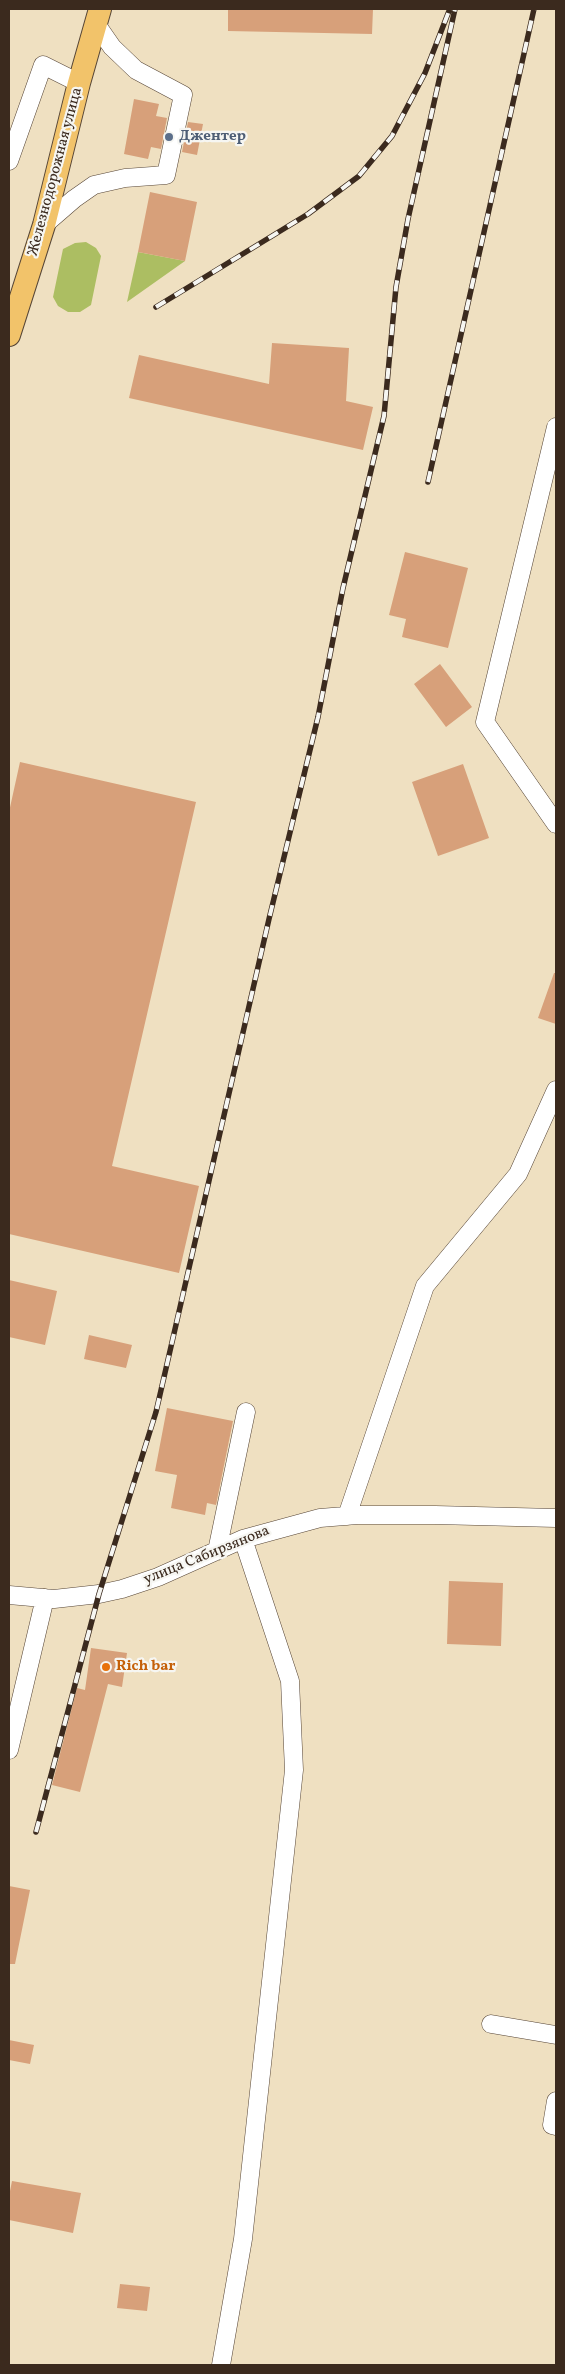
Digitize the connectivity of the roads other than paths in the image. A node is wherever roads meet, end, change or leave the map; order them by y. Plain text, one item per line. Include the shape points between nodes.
1 (98, 17) edge
2 (79, 83) junction
3 (9, 161) edge
4 (44, 225) junction
5 (9, 335) edge
6 (556, 427) edge
7 (556, 824) edge
8 (556, 1090) edge
9 (246, 1412) dead end
10 (347, 1516) junction
11 (556, 1518) edge
12 (243, 1539) junction
13 (217, 1551) junction
14 (9, 1595) edge
15 (45, 1598) junction
16 (9, 1750) edge
17 (491, 2024) dead end
18 (556, 2036) edge
19 (556, 2101) edge
20 (556, 2126) edge
21 (222, 2365) edge

1 - 2 main road, Железнодорожная улица
1 - 4 street via 112,47 136,70 183,95 166,175 125,178 94,185
2 - 3 street via 43,65
2 - 4 main road, Железнодорожная улица
4 - 5 main road, Железнодорожная улица
6 - 7 street via 485,722
8 - 10 street via 518,1174 425,1286
9 - 13 street
10 - 11 street, улица Сабирзянова
10 - 12 street, улица Сабирзянова via 320,1518
12 - 13 street, улица Сабирзянова
12 - 21 street via 290,1680 294,1770 243,2239
13 - 15 street, улица Сабирзянова via 122,1589
14 - 15 street, улица Сабирзянова
15 - 16 street
17 - 18 street
19 - 20 street via 552,2125

